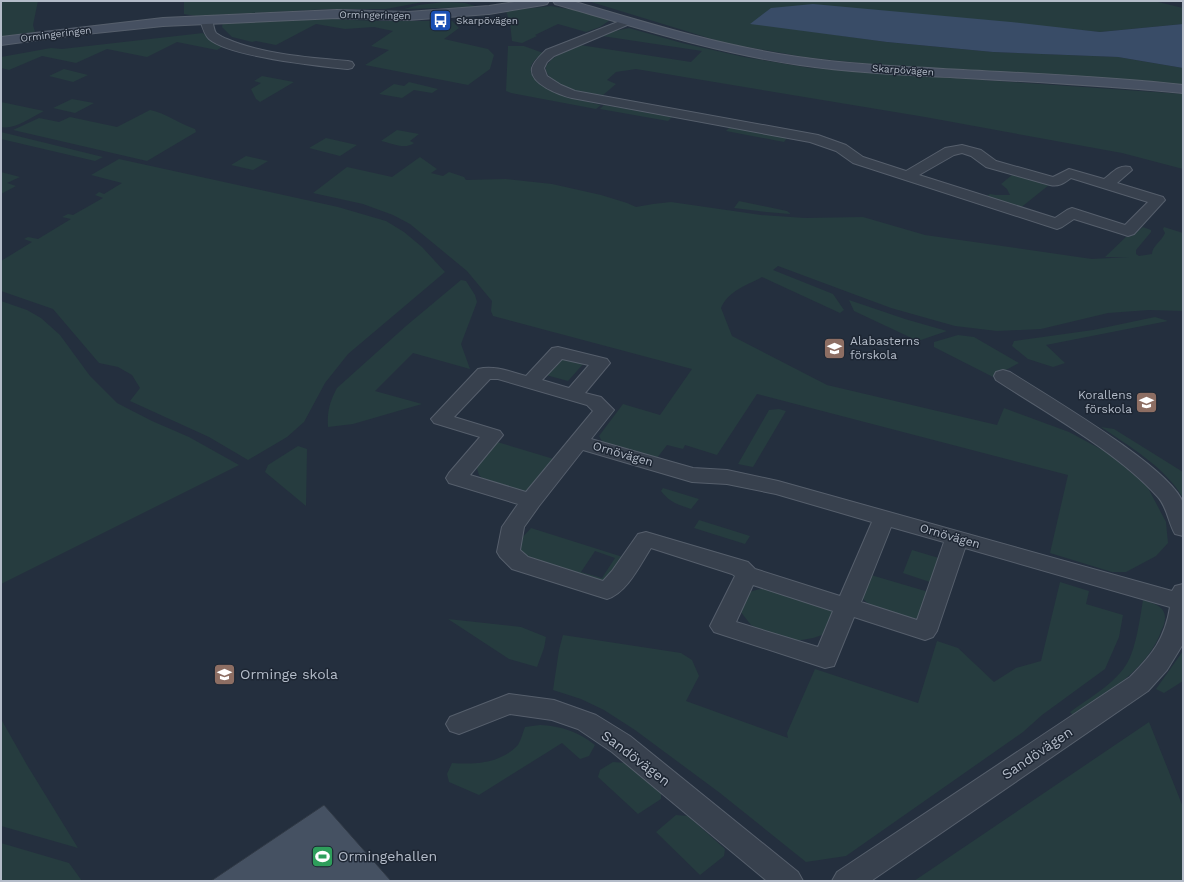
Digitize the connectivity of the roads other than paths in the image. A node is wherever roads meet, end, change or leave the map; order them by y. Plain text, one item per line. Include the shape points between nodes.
1 (543, 1) edge
2 (559, 1) edge
3 (206, 19) junction
4 (628, 21) junction
5 (1, 41) edge
6 (348, 64) dead end
7 (1183, 89) edge
8 (1125, 170) dead end
9 (909, 175) junction
10 (1107, 184) junction
11 (1003, 376) dead end
12 (530, 383) junction
13 (573, 395) junction
14 (580, 442) junction
15 (531, 501) junction
16 (884, 518) junction
17 (1183, 529) edge
18 (957, 538) junction
19 (747, 576) junction
20 (1183, 592) edge
21 (1183, 602) edge
22 (846, 607) junction
23 (459, 724) dead end
24 (788, 881) edge
25 (847, 881) edge

1 - 3 street, Ormingeringen via 483,11 408,16 337,14
2 - 4 street, Skarpövägen
3 - 5 street, Ormingeringen
3 - 6 street via 213,36 229,45 322,63
4 - 7 street, Skarpövägen via 702,42 800,61 905,71 1115,82
4 - 9 street via 550,53 539,64 540,77 555,88 572,94 813,138 841,148 858,160
8 - 10 street
9 - 10 street via 950,151 962,149 981,150 991,164 1055,182 1069,173
9 - 10 street via 1057,224 1072,213 1128,231 1157,202 1155,198
11 - 17 street via 1135,464 1167,493
12 - 13 street
12 - 13 street via 558,352 601,363
12 - 15 street via 499,374 485,373 441,419 493,435 456,478
13 - 14 street via 594,401 604,410
14 - 15 street
14 - 16 street, Ornövägen via 692,475 748,480
15 - 19 street via 513,527 508,552 520,563 607,591 646,539 740,568
16 - 18 street, Ornövägen
16 - 22 street
18 - 21 street, Ornövägen
18 - 22 street via 925,631
19 - 22 street
19 - 22 street via 722,626 825,660
20 - 21 street, Sandövägen
21 - 25 street, Sandövägen via 1173,641 1140,684
23 - 24 street, Sandövägen via 509,704 554,710 587,722 633,753

